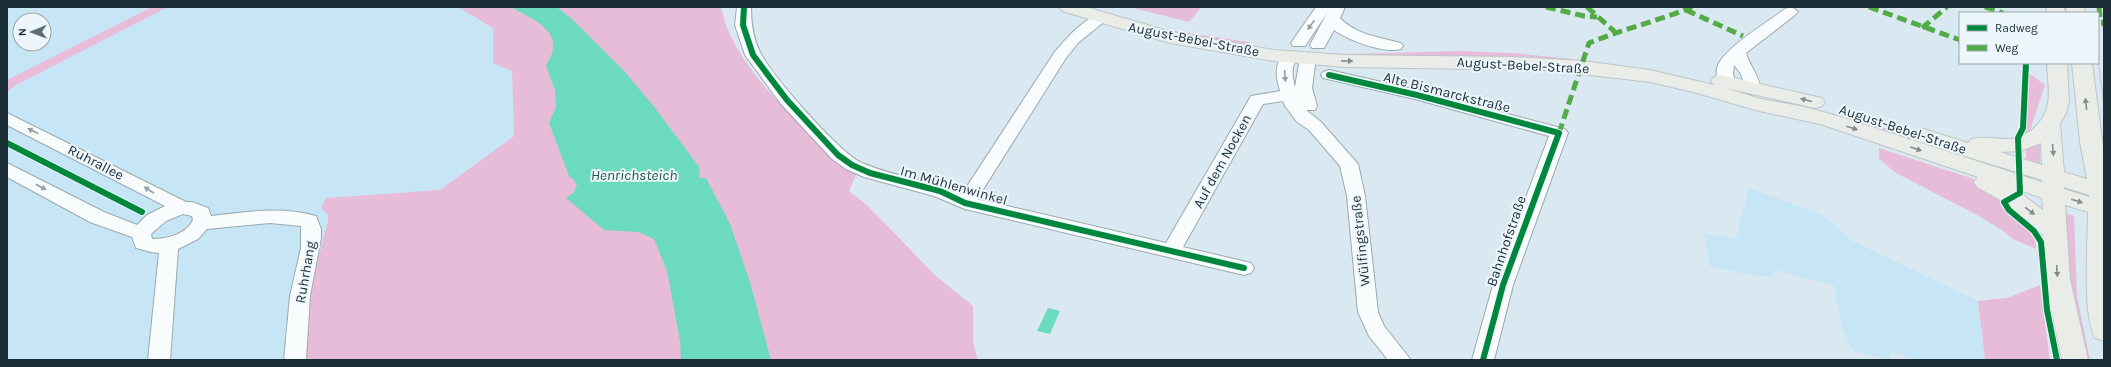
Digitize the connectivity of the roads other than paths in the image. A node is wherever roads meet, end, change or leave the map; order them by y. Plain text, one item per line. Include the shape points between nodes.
1 (744, 7) edge
2 (1068, 7) edge
3 (1331, 11) edge
4 (1790, 12) dead end
5 (1102, 13) edge
6 (1396, 46) junction
7 (1303, 51) junction
8 (1737, 51) junction
9 (2057, 64) edge
10 (2082, 64) edge
11 (1329, 75) dead end
12 (1744, 80) junction
13 (1297, 95) junction
14 (7, 118) edge
15 (2050, 124) junction
16 (1559, 133) joint
17 (1937, 141) junction
18 (2097, 149) edge
19 (1950, 161) junction
20 (7, 169) edge
21 (2054, 185) junction
22 (2102, 200) edge
23 (965, 203) junction
24 (183, 208) junction
25 (202, 223) junction
26 (2054, 232) junction
27 (141, 233) junction
28 (169, 244) junction
29 (1170, 252) junction
30 (1244, 268) dead end
31 (2102, 286) edge
32 (2104, 331) edge
33 (159, 360) edge
34 (295, 360) edge
35 (1400, 360) edge
36 (1483, 360) edge
37 (2075, 360) edge

1 - 23 street, Im Mühlenwinkel via 743,25 756,60 786,100 838,155 870,173 940,191
2 - 5 main road, August-Bebel-Straße
3 - 6 street, August-Bebel-Straße via 1339,28 1351,36
3 - 7 street, Wülfingstraße
4 - 8 street
5 - 7 main road, August-Bebel-Straße
5 - 7 main road, August-Bebel-Straße via 1140,31 1214,46
5 - 23 street, Im Mühlenwinkel via 1060,56
6 - 7 main road, August-Bebel-Straße
6 - 12 main road, August-Bebel-Straße via 1506,49 1579,55
7 -> 12 main road, August-Bebel-Straße via 1342,61 1533,62
7 - 13 street, Wülfingstraße via 1303,76
8 - 12 street
8 - 12 street via 1725,65 1724,76
9 - 15 main road via 2058,107
18 -> 10 main road
11 - 16 street, Alte Bismarckstraße via 1417,95
17 -> 12 main road, August-Bebel-Straße via 1846,110
12 -> 19 main road, August-Bebel-Straße via 1747,101 1855,128
13 - 29 street, Auf dem Nocken via 1267,96 1257,100
13 - 35 street, Wülfingstraße via 1293,106 1349,164 1356,196 1368,312 1376,330
24 -> 14 street, Ruhrallee
15 - 17 main road via 2036,139 2012,146
15 -> 21 main road
16 - 36 street, Bahnhofstraße via 1503,285
17 - 21 main road, August-Bebel-Straße
18 - 22 main road
19 - 21 main road, August-Bebel-Straße
19 -> 26 main road, August-Bebel-Straße via 2012,197
20 -> 27 street via 97,217
21 - 22 main road
21 - 26 main road
22 - 31 main road
23 - 29 street, Im Mühlenwinkel
24 - 25 street, Ruhrallee via 201,212
24 - 27 street via 168,211 155,218
25 - 28 street via 187,237
25 - 34 street, Ruhrhang via 281,216 309,221 312,226 311,241 300,296
26 -> 37 main road via 2058,281
27 - 28 street via 141,239 146,245
28 - 33 street
29 - 30 street, Im Mühlenwinkel
31 - 32 main road

